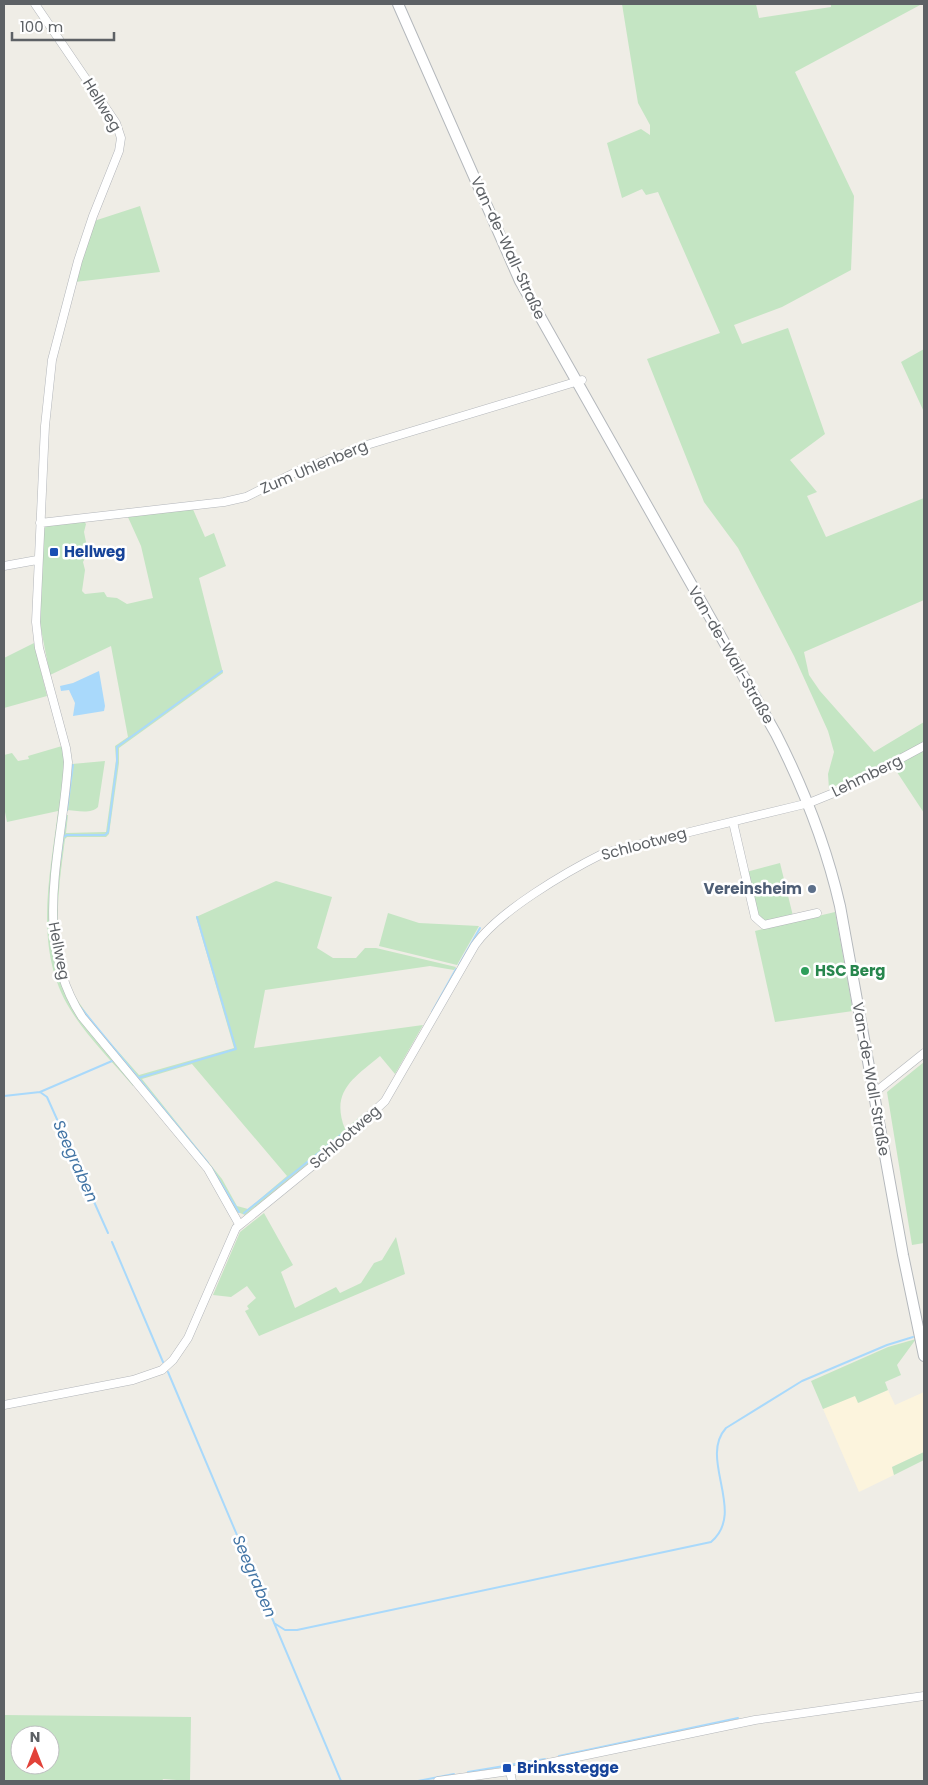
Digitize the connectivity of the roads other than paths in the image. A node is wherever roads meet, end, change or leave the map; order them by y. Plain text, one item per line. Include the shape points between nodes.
1 (35, 4) edge
2 (398, 4) edge
3 (579, 381) junction
4 (40, 523) junction
5 (37, 560) junction
6 (4, 566) edge
7 (924, 746) edge
8 (809, 803) junction
9 (733, 822) junction
10 (817, 913) dead end
11 (924, 1053) edge
12 (874, 1093) junction
13 (239, 1224) junction
14 (924, 1356) edge
15 (4, 1405) edge
16 (924, 1696) edge
17 (510, 1771) junction
18 (438, 1781) edge
19 (512, 1781) edge

1 - 4 street, Hellweg via 116,123 121,138 78,262 52,360
2 - 3 main road, Van-de-Wall-Straße via 520,281
3 - 4 street, Zum Uhlenberg via 360,446 246,496 224,502
3 - 8 main road, Van-de-Wall-Straße via 776,734
4 - 5 street, Hellweg
5 - 6 street
5 - 13 street, Hellweg via 39,648 68,762 52,900 55,948 62,977 82,1017 208,1169
7 - 8 street, Lehmberg via 846,788
8 - 9 street, Schlootweg
8 - 12 main road, Van-de-Wall-Straße via 837,894
9 - 10 street via 758,922 764,925
9 - 13 street, Schlootweg via 604,853 576,867 493,923 475,944 385,1101 338,1145
11 - 12 street
12 - 14 main road, Van-de-Wall-Straße
13 - 15 street, Schlootweg via 188,1338 162,1370 133,1380
16 - 17 street via 755,1720
17 - 18 street
17 - 19 street

